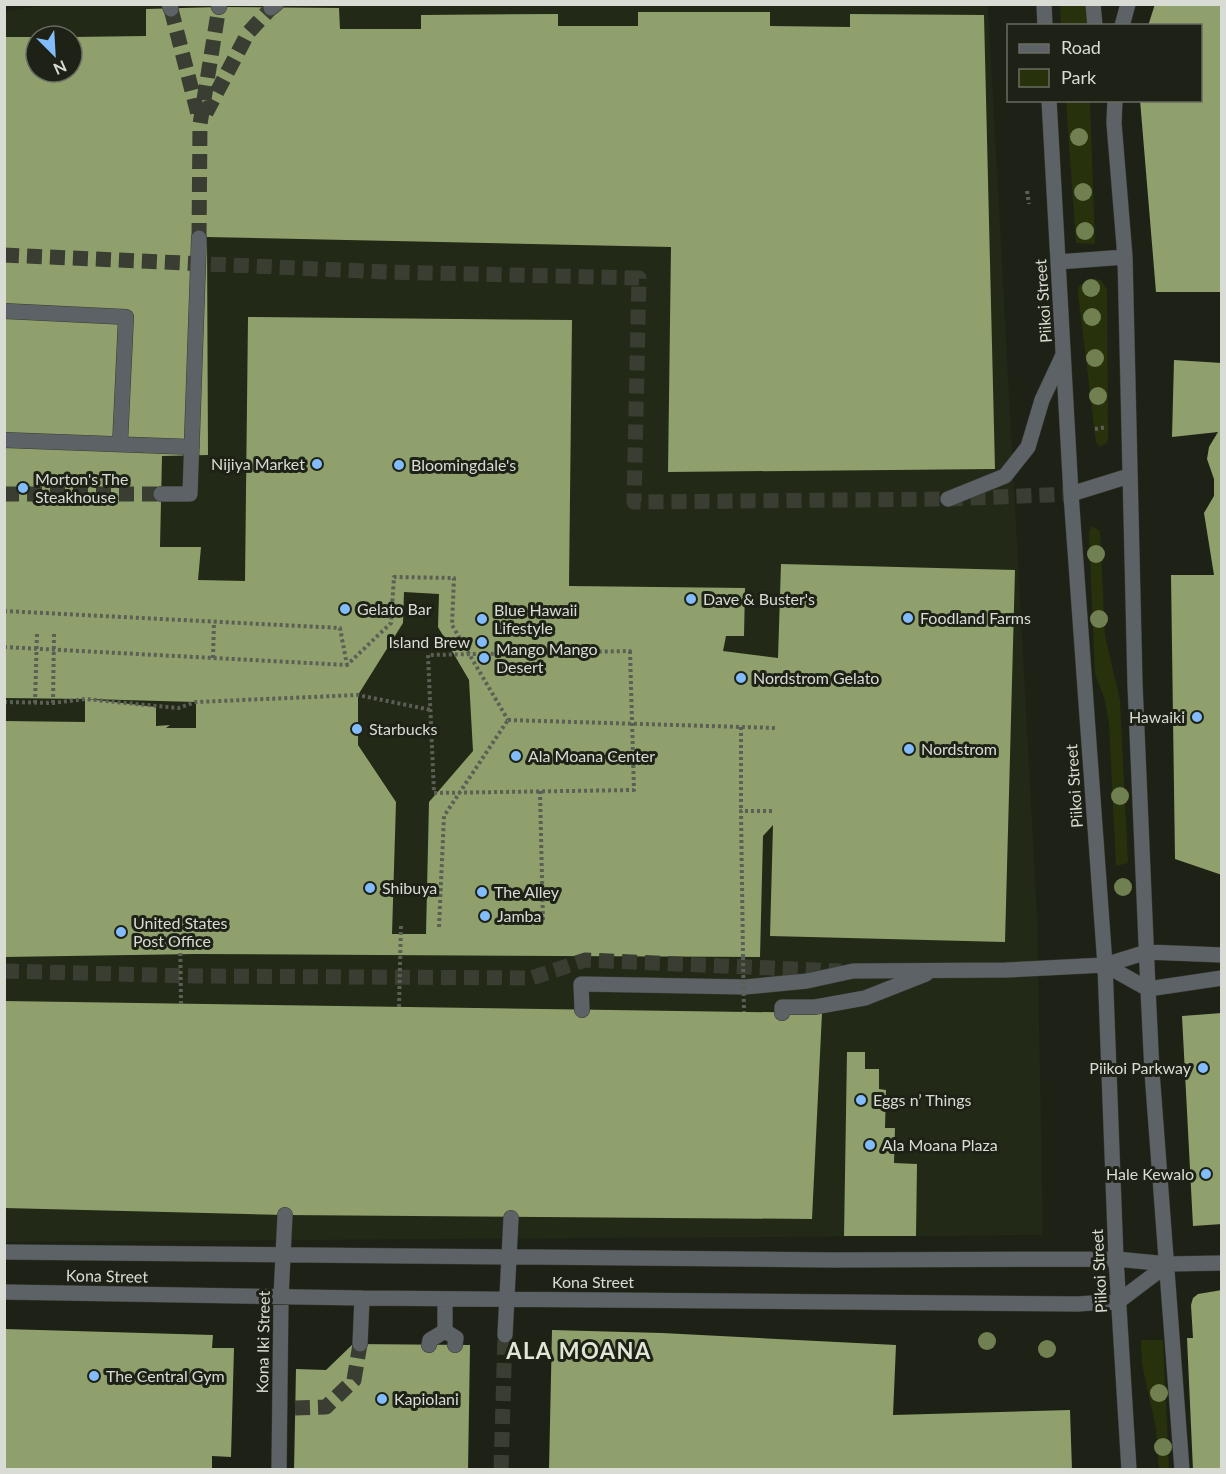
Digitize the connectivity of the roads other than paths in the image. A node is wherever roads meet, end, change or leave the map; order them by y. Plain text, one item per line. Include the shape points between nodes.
1 (1044, 4) edge
2 (1093, 4) edge
3 (1128, 4) edge
4 (1045, 24) edge
5 (1095, 24) edge
6 (1123, 24) edge
7 (1049, 102) edge
8 (1109, 102) edge
9 (1115, 102) edge
10 (1114, 123) junction
11 (199, 238) tunnel mouth
12 (1125, 257) junction
13 (1058, 262) junction
14 (4, 311) edge
15 (1064, 352) junction
16 (4, 440) edge
17 (120, 444) junction
18 (192, 447) junction
19 (1130, 476) junction
20 (161, 494) tunnel mouth
21 (1071, 494) junction
22 (948, 499) dead end
23 (1148, 952) junction
24 (1221, 955) edge
25 (1105, 964) junction
26 (934, 971) junction
27 (1221, 978) edge
28 (1148, 989) junction
29 (582, 1010) dead end
30 (782, 1013) dead end
31 (285, 1215) dead end
32 (511, 1218) dead end
33 (4, 1252) edge
34 (283, 1255) junction
35 (508, 1257) junction
36 (1116, 1258) junction
37 (1221, 1263) edge
38 (1168, 1264) junction
39 (4, 1292) edge
40 (281, 1298) junction
41 (362, 1298) junction
42 (445, 1299) junction
43 (506, 1299) junction
44 (1119, 1301) junction
45 (445, 1331) junction
46 (505, 1335) tunnel mouth
47 (360, 1344) tunnel mouth
48 (429, 1345) dead end
49 (455, 1346) dead end
50 (279, 1470) edge
51 (1129, 1470) edge
52 (1182, 1470) edge

1 - 4 street
2 - 5 street
3 - 6 street
7 - 13 street, Piikoi Street
8 - 10 street
9 - 10 street
10 - 12 street
11 - 18 street
12 - 13 street
12 - 19 street
13 - 15 street, Piikoi Street
14 - 17 street via 126,317
15 - 21 street, Piikoi Street
15 - 22 street via 1042,400 1028,447 1005,476
16 - 17 street
17 - 18 street
18 - 20 street via 190,494
19 - 21 street
19 - 23 street
21 - 25 street, Piikoi Street
23 - 24 street
23 - 25 street
23 - 28 street
25 - 26 street
25 - 28 street
25 - 36 street, Piikoi Street
26 - 29 street via 853,972 745,987 580,984
26 - 30 street via 866,998 815,1007 782,1007
27 - 28 street
28 - 38 street
31 - 34 street, Kona Iki Street
32 - 35 street
33 - 34 street, Kona Street
34 - 35 street, Kona Street
34 - 40 street, Kona Iki Street
35 - 36 street, Kona Street
35 - 43 street
36 - 38 street, Kona Street
36 - 44 street, Piikoi Street
37 - 38 street, Kona Street
38 - 44 street
38 - 52 street
39 - 40 street, Kona Street
40 - 41 street, Kona Street
40 - 50 street, Kona Iki Street via 287,1408
41 - 42 street, Kona Street
41 - 47 street
42 - 43 street, Kona Street
42 - 45 street
43 - 44 street, Kona Street via 1066,1304
43 - 46 street
44 - 51 street, Piikoi Street
45 - 48 street via 430,1340
45 - 49 street via 456,1338

